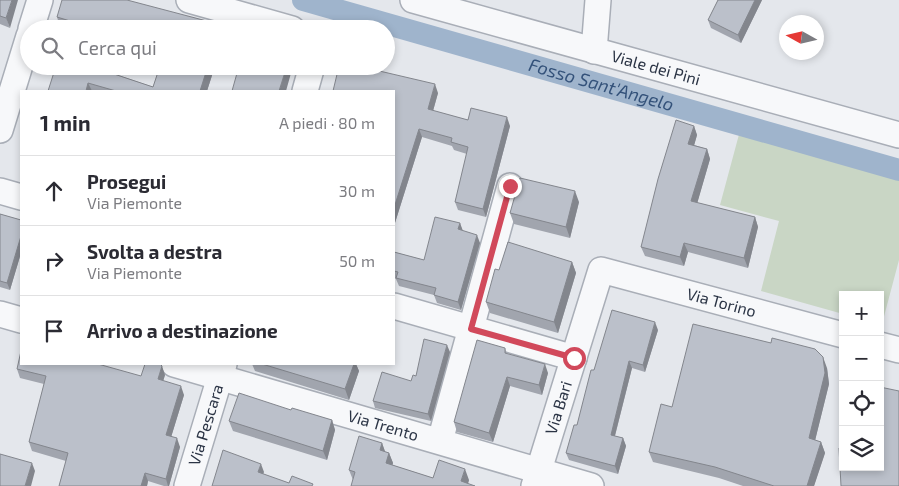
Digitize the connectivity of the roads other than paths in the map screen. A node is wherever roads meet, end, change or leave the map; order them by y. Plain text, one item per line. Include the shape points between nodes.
1 (40, 0) edge
2 (189, 0) edge
3 (413, 0) edge
4 (598, 0) edge
5 (34, 20) edge
6 (260, 20) edge
7 (594, 51) junction
8 (20, 65) edge
9 (309, 75) edge
10 (305, 90) edge
11 (0, 130) edge
12 (899, 135) edge
13 (510, 186) dead end
14 (0, 191) edge
15 (20, 197) edge
16 (601, 270) joint
17 (395, 306) edge
18 (0, 314) edge
19 (20, 320) edge
20 (471, 329) junction
21 (839, 334) edge
22 (884, 346) edge
23 (899, 350) edge
24 (574, 358) junction
25 (182, 365) edge
26 (222, 370) edge
27 (440, 441) junction
28 (536, 478) edge
29 (187, 486) edge
30 (592, 486) edge

1 - 5 street
2 - 6 street
3 - 7 street, Viale dei Pini
4 - 7 street
7 - 12 street, Viale dei Pini
8 - 11 street
9 - 10 street
13 - 20 street
14 - 15 street
16 - 21 street, Via Torino
16 - 24 street, Via Bari
17 - 20 street
18 - 19 street
20 - 24 street
20 - 27 street
22 - 23 street
24 - 28 street, Via Bari
25 - 26 street, Via Trento
26 - 27 street, Via Trento
26 - 29 street, Via Pescara
27 - 28 street, Via Trento
28 - 30 street, Via Trento

